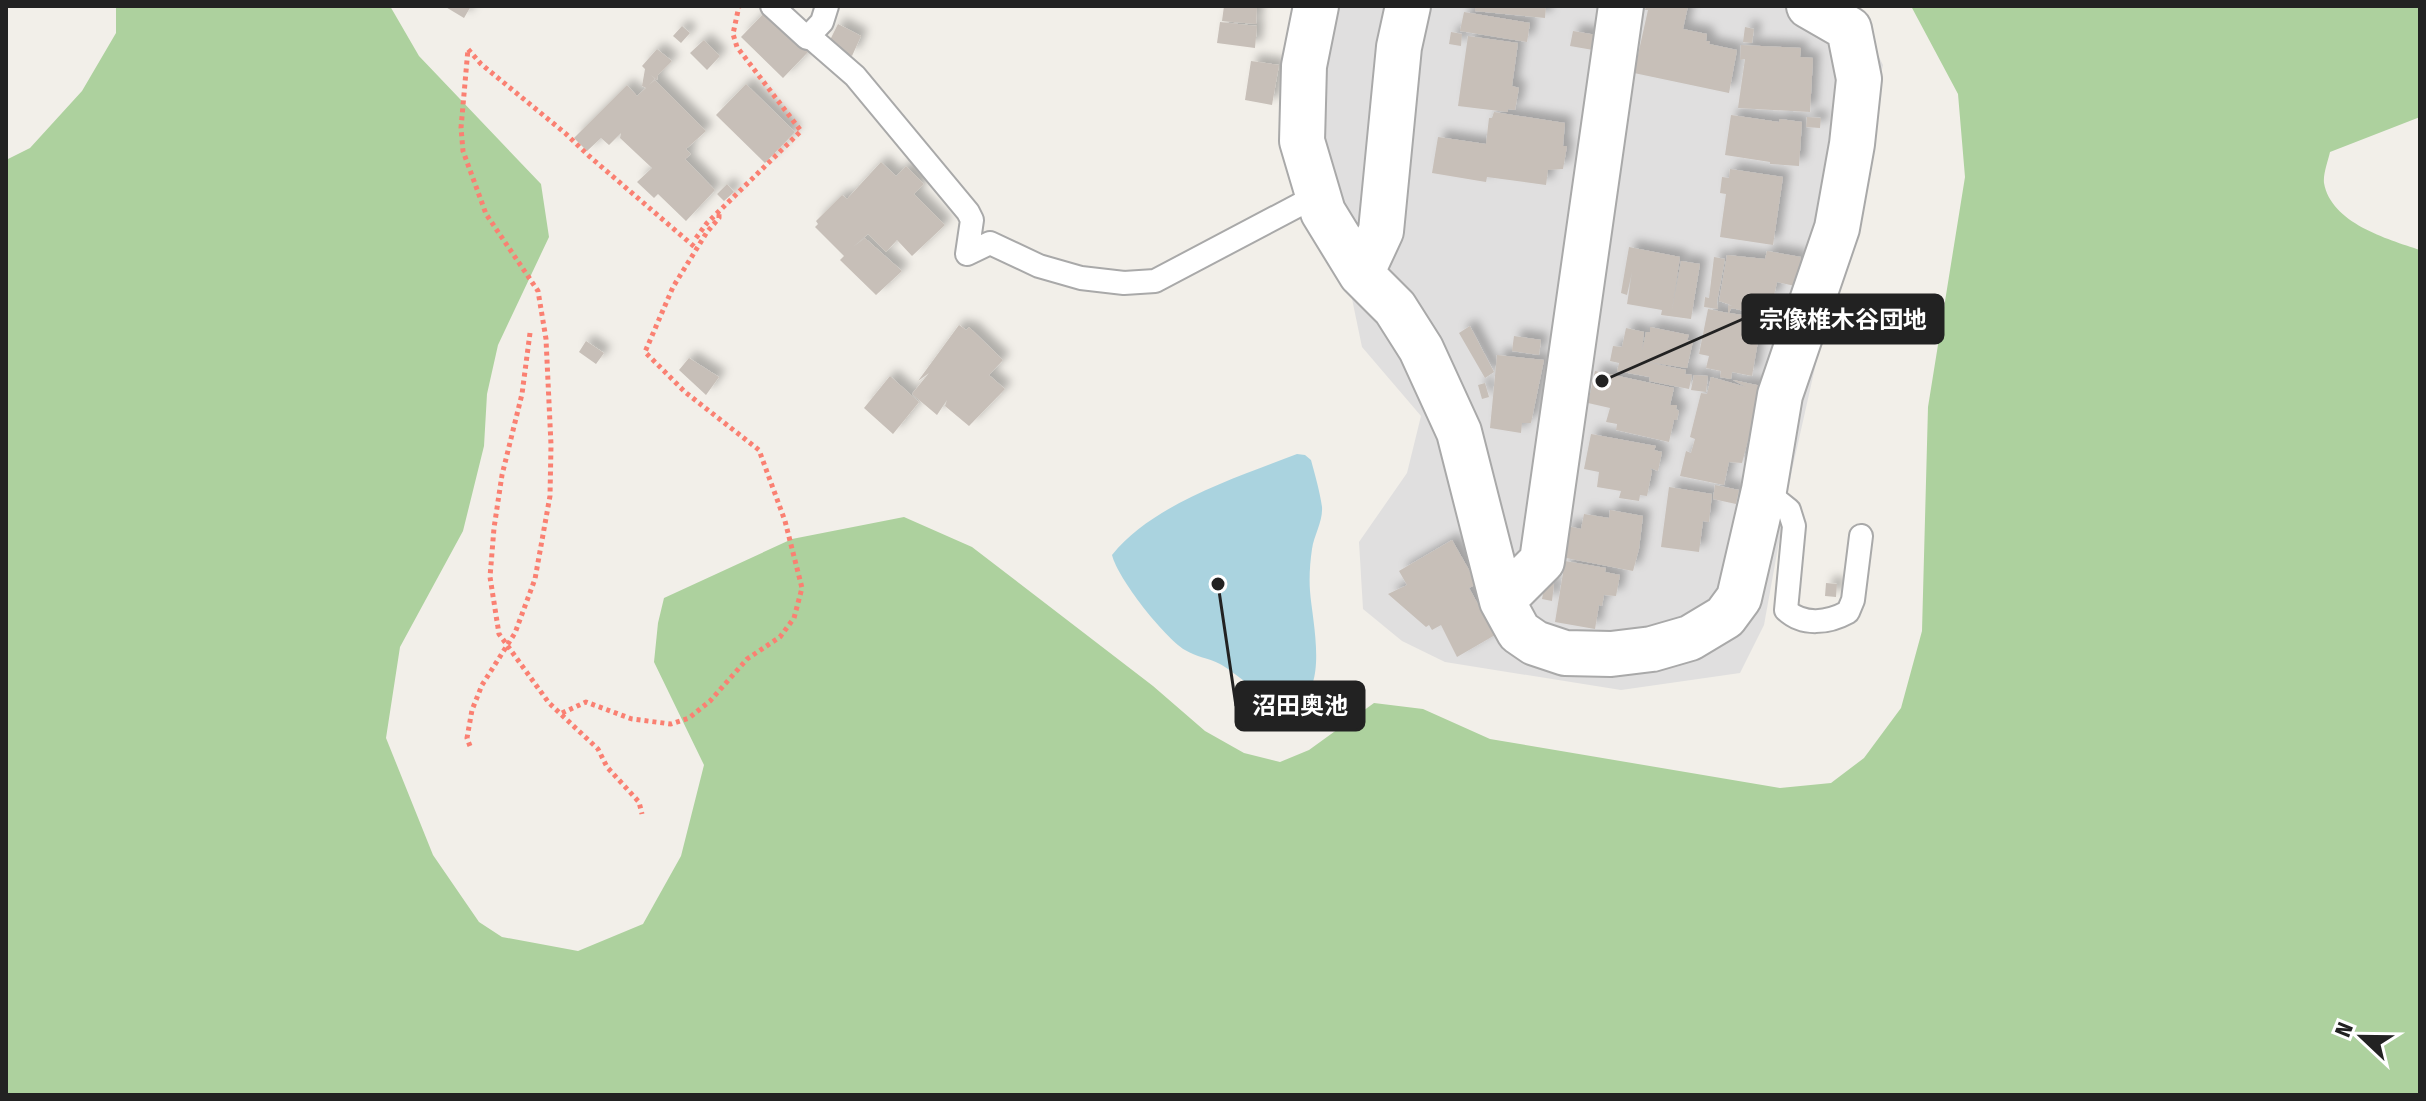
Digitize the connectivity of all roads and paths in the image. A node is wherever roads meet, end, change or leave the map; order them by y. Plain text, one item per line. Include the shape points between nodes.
1 (739, 6) edge
2 (772, 6) edge
3 (827, 6) edge
4 (1316, 6) edge
5 (1408, 6) edge
6 (1621, 6) edge
7 (1809, 6) edge
8 (809, 36) junction
9 (1318, 195) junction
10 (719, 212) junction
11 (696, 238) dead end
12 (697, 249) junction
13 (1361, 274) junction
14 (530, 333) dead end
15 (1764, 490) junction
16 (1861, 536) dead end
17 (1502, 601) junction
18 (508, 647) junction
19 (562, 713) junction
20 (470, 746) dead end
21 (642, 814) dead end

1 - 10 path via 733,34 737,47 801,131
2 - 8 lane via 800,34
3 - 8 lane
4 - 9 street via 1304,66 1302,141
5 - 13 street via 1399,47 1381,231
6 - 17 street via 1542,561
7 - 15 street via 1849,29 1859,79 1837,228 1780,395
8 - 9 lane via 855,76 968,212 972,220 967,254 990,243 1081,278 1155,281
9 - 13 street
10 - 11 path
10 - 12 path
12 - 18 path via 468,49 463,151 486,214 538,291 546,339 550,496 535,579
12 - 19 path via 673,287 645,352 685,392 759,450 800,572 799,603 780,637 747,659 689,718 671,724 632,719 586,702
13 - 17 street via 1395,308 1421,349 1459,432
14 - 18 path via 502,475 490,577 499,634
15 - 16 lane via 1789,510 1794,526 1786,610 1794,618 1826,620 1848,612
15 - 17 street via 1739,598 1725,617 1690,638 1611,654 1565,653 1519,632
18 - 19 path
18 - 20 path via 472,710
19 - 21 path via 598,749 639,802

